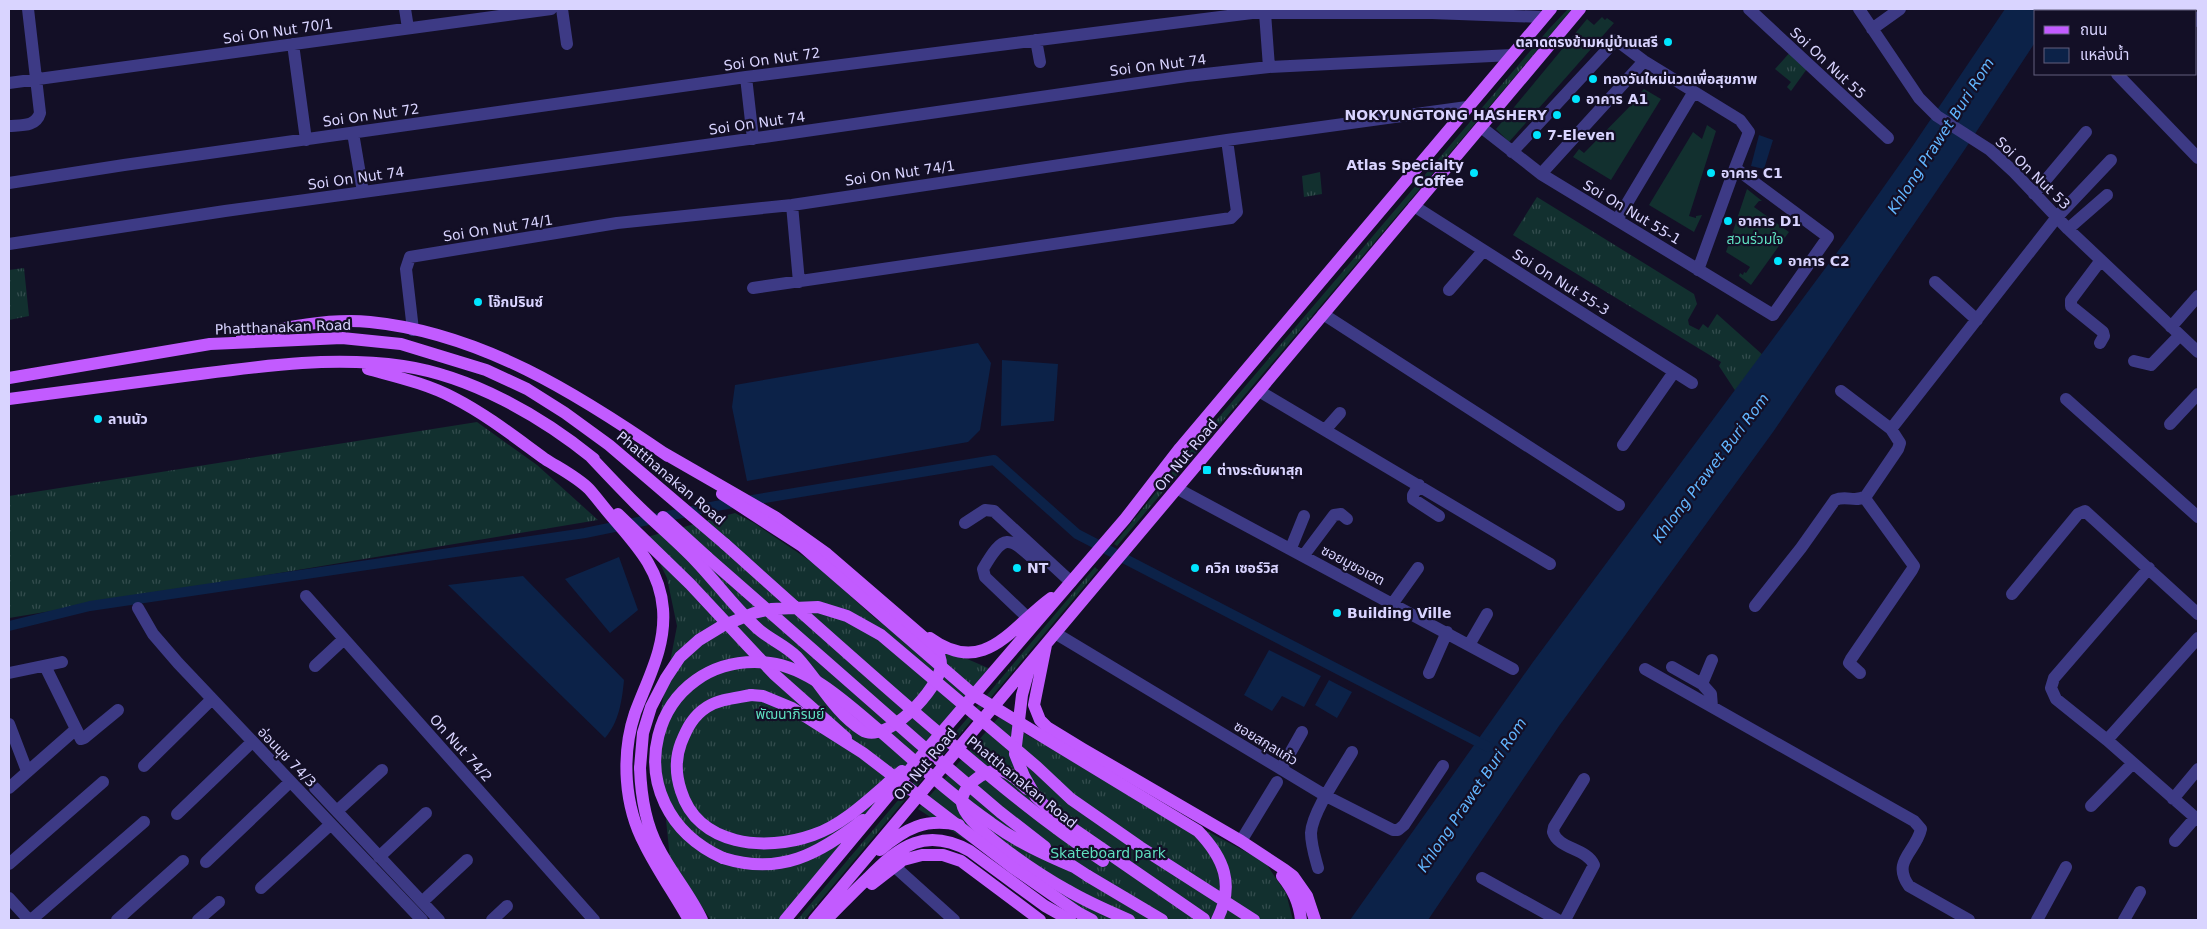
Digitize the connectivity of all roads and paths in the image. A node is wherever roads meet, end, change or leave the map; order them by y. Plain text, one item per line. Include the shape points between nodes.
1 (28, 9) edge
2 (406, 9) edge
3 (551, 9) edge
4 (562, 9) edge
5 (1580, 9) edge
6 (1749, 9) edge
7 (1859, 9) edge
8 (1900, 9) edge
9 (1265, 13) junction
10 (1547, 13) edge
11 (408, 28) junction
12 (1872, 29) junction
13 (1036, 40) junction
14 (293, 44) junction
15 (567, 44) dead end
16 (1512, 55) junction
17 (1644, 61) junction
18 (1040, 62) dead end
19 (1269, 67) junction
20 (2118, 75) edge
21 (746, 77) junction
22 (37, 80) junction
23 (9, 83) edge
24 (1696, 93) junction
25 (1467, 107) junction
26 (9, 126) edge
27 (1481, 127) junction
28 (2086, 132) dead end
29 (353, 133) junction
30 (1888, 138) dead end
31 (753, 139) junction
32 (306, 140) junction
33 (1227, 140) junction
34 (1512, 152) junction
35 (2198, 158) edge
36 (2111, 160) dead end
37 (1735, 168) junction
38 (1541, 174) junction
39 (9, 183) edge
40 (363, 192) junction
41 (2034, 194) junction
42 (2107, 195) dead end
43 (792, 205) junction
44 (1414, 206) junction
45 (2057, 217) junction
46 (1617, 220) junction
47 (2068, 229) junction
48 (9, 244) edge
49 (1483, 251) junction
50 (2101, 260) junction
51 (1698, 270) junction
52 (799, 282) junction
53 (1935, 282) dead end
54 (752, 288) dead end
55 (1448, 290) dead end
56 (2198, 296) edge
57 (1323, 314) junction
58 (1977, 320) junction
59 (413, 330) junction
60 (2176, 331) junction
61 (2100, 343) dead end
62 (210, 344) junction
63 (2198, 352) edge
64 (2134, 361) dead end
65 (345, 362) junction
66 (1674, 372) junction
67 (9, 378) edge
68 (1692, 384) dead end
69 (1841, 390) dead end
70 (1258, 391) junction
71 (2198, 394) edge
72 (9, 399) edge
73 (2066, 399) dead end
74 (1340, 413) dead end
75 (2170, 424) dead end
76 (1891, 429) junction
77 (1325, 430) junction
78 (1623, 445) dead end
79 (1419, 485) junction
80 (1178, 489) junction
81 (726, 492) junction
82 (1864, 497) junction
83 (1619, 505) dead end
84 (1304, 516) dead end
85 (1439, 516) dead end
86 (2198, 517) edge
87 (1347, 519) dead end
88 (965, 524) dead end
89 (669, 529) junction
90 (636, 537) junction
91 (1291, 548) junction
92 (1304, 555) junction
93 (1038, 563) dead end
94 (1550, 564) dead end
95 (1418, 568) dead end
96 (2149, 568) junction
97 (1070, 583) junction
98 (2012, 594) dead end
99 (306, 596) dead end
100 (1393, 603) junction
101 (1755, 606) dead end
102 (138, 608) dead end
103 (1487, 614) dead end
104 (2198, 614) edge
105 (1027, 617) junction
106 (906, 620) junction
107 (1447, 632) junction
108 (1055, 633) junction
109 (2198, 638) edge
110 (344, 639) junction
111 (1047, 643) junction
112 (1469, 645) junction
113 (1712, 660) dead end
114 (1031, 661) junction
115 (62, 662) dead end
116 (45, 666) junction
117 (314, 666) dead end
118 (1672, 666) dead end
119 (1513, 669) dead end
120 (1645, 669) dead end
121 (9, 673) edge
122 (1429, 673) dead end
123 (1860, 673) dead end
124 (1702, 684) junction
125 (212, 699) junction
126 (1712, 707) junction
127 (118, 710) dead end
128 (9, 724) edge
129 (75, 730) junction
130 (1302, 732) dead end
131 (2107, 740) junction
132 (252, 742) junction
133 (12, 744) edge
134 (1352, 752) dead end
135 (863, 753) junction
136 (923, 754) junction
137 (2133, 763) junction
138 (144, 766) dead end
139 (1443, 766) dead end
140 (1281, 769) junction
141 (2198, 769) edge
142 (382, 770) dead end
143 (27, 771) junction
144 (1584, 779) dead end
145 (103, 782) dead end
146 (290, 782) junction
147 (1277, 782) dead end
148 (9, 788) edge
149 (315, 788) dead end
150 (894, 789) junction
151 (1326, 796) junction
152 (1036, 797) junction
153 (2174, 799) junction
154 (2091, 806) dead end
155 (337, 811) junction
156 (426, 813) dead end
157 (177, 814) dead end
158 (2197, 819) edge
159 (144, 822) dead end
160 (331, 824) junction
161 (989, 836) junction
162 (1242, 841) junction
163 (2175, 841) dead end
164 (379, 857) junction
165 (467, 860) dead end
166 (1270, 860) junction
167 (183, 861) dead end
168 (206, 862) dead end
169 (9, 864) edge
170 (894, 866) junction
171 (1074, 867) junction
172 (2066, 867) dead end
173 (1318, 868) dead end
174 (1482, 878) dead end
175 (261, 888) dead end
176 (2140, 892) dead end
177 (9, 898) edge
178 (219, 902) dead end
179 (507, 906) dead end
180 (419, 911) edge
181 (823, 916) edge
182 (1074, 916) edge
183 (30, 920) edge
184 (117, 920) edge
185 (198, 920) edge
186 (403, 920) edge
187 (439, 920) edge
188 (492, 920) edge
189 (594, 920) edge
190 (689, 920) edge
191 (702, 920) edge
192 (785, 920) edge
193 (954, 920) edge
194 (1040, 920) edge
195 (1092, 920) edge
196 (1129, 920) edge
197 (1162, 920) edge
198 (1209, 920) edge
199 (1254, 920) edge
200 (1301, 920) edge
201 (1315, 920) edge
202 (1558, 920) edge
203 (1565, 920) edge
204 (1969, 920) edge
205 (2037, 920) edge
206 (2124, 920) edge

1 - 22 street
2 - 11 street
3 - 11 street, Soi On Nut 70/1
4 - 15 street
5 - 27 main road, On Nut Road
6 - 30 street, Soi On Nut 55
7 - 12 street, Soi On Nut 53
8 - 12 street
9 - 10 street, Soi On Nut 72
9 - 13 street, Soi On Nut 72
9 - 19 street
10 - 16 main road, On Nut Road
11 - 14 street, Soi On Nut 70/1
12 - 41 street, Soi On Nut 53 via 1919,98 1938,116 2008,166
13 - 18 street
13 - 21 street, Soi On Nut 72
14 - 22 street, Soi On Nut 70/1
14 - 32 street
16 - 19 street, Soi On Nut 74
16 - 25 main road, On Nut Road
17 - 24 street
17 - 34 street via 1616,40
17 - 38 street
19 - 31 street, Soi On Nut 74
20 - 35 street
21 - 29 street, Soi On Nut 72
21 - 31 street
22 - 23 street, Soi On Nut 70/1
22 - 26 street via 39,118 31,124
24 - 37 street via 1740,120 1749,132
24 - 46 street
25 - 33 street, Soi On Nut 74/1
25 - 97 main road, On Nut Road
27 - 34 street, Soi On Nut 55-1
27 - 44 main road, On Nut Road
28 - 41 street
29 - 32 street, Soi On Nut 72
29 - 40 street
31 - 40 street, Soi On Nut 74
32 - 39 street, Soi On Nut 72
33 - 43 street, Soi On Nut 74/1
33 - 52 street via 1238,212 1231,218
34 - 38 street, Soi On Nut 55-1
36 - 45 street
37 - 51 street
37 - 51 street, Soi On Nut 55-1 via 1828,237 1773,316
38 - 46 street, Soi On Nut 55-1
40 - 48 street, Soi On Nut 74
41 - 45 street, Soi On Nut 53
42 - 47 street
43 - 52 street
43 - 59 street, Soi On Nut 74/1 via 617,223 410,257 406,270
44 - 49 street, Soi On Nut 55-3
44 - 57 main road, On Nut Road
45 - 47 street, Soi On Nut 53
45 - 58 street
46 - 51 street, Soi On Nut 55-1
47 - 50 street, Soi On Nut 53
49 - 55 street
49 - 66 street, Soi On Nut 55-3
50 - 60 street, Soi On Nut 53
50 - 61 street via 2071,300 2071,306 2103,332
52 - 54 street
53 - 58 street
56 - 60 street
57 - 70 main road, On Nut Road
57 - 83 street
58 - 76 street
59 - 62 main road via 369,322 332,323 281,328
59 - 81 main road via 496,354 538,374
60 - 63 street, Soi On Nut 53
60 - 64 street via 2151,366
62 - 67 main road, Phatthanakan Road
62 - 198 main road, Phatthanakan Road, bridge via 342,338 402,344 486,370 565,413 609,445 703,525 1016,800 1103,861
65 - 72 main road via 277,364
65 - 89 main road via 403,366 458,380 504,399 589,455
65 - 90 main road via 427,387 482,414 594,495
66 - 68 street, Soi On Nut 55-3
66 - 78 street
69 - 76 street
70 - 77 street
70 - 80 main road, On Nut Road
71 - 75 street
73 - 86 street
74 - 77 street
76 - 82 street via 1900,443 1898,449
77 - 79 street
79 - 85 street via 1413,498
79 - 94 street
80 - 91 street, ซอยมูซอเฮต
80 - 108 main road, On Nut Road
81 - 106 main road via 775,517 827,554
81 - 198 main road, bridge via 802,546 974,695 1198,831 1216,852 1225,878 1225,899
82 - 101 street via 1835,500
82 - 123 street via 1914,566 1851,659 1851,667
84 - 91 street
87 - 92 street via 1341,514 1334,515
88 - 97 street via 984,510 994,511
89 - 106 main road via 758,630 796,657 834,706 864,732 875,734 898,722 927,692 938,675 940,654
89 - 171 main road, bridge via 707,557 1000,812
90 - 135 main road, bridge via 690,584 774,674
90 - 190 main road via 659,586 664,608 664,633 628,742 627,786 644,844
91 - 92 street, ซอยมูซอเฮต
92 - 100 street, ซอยมูซอเฮต
93 - 105 street via 1009,541 1003,543 983,569 986,577
95 - 100 street
96 - 98 street via 2089,513 2082,511
96 - 104 street
96 - 131 street via 2054,678 2051,688 2056,699
97 - 105 main road
97 - 136 main road, On Nut Road
99 - 110 street, On Nut 74/2
100 - 107 street, ซอยมูซอเฮต
102 - 125 street, อ่อนนุช 74/3 via 154,634
103 - 112 street
105 - 106 main road via 995,645 972,651 936,642
107 - 112 street, ซอยมูซอเฮต
107 - 122 street
108 - 111 main road, On Nut Road
108 - 140 street, ซอยสกุลแก้ว
109 - 131 street
110 - 117 street
110 - 189 street, On Nut 74/2
111 - 114 main road, On Nut Road
111 - 162 main road via 1034,705 1040,720 1083,749
112 - 119 street, ซอยมูซอเฮต
113 - 124 street
114 - 152 main road via 1022,695 1015,754
114 - 181 main road, On Nut Road
115 - 116 street
116 - 121 street
116 - 129 street
118 - 124 street
120 - 126 street
124 - 126 street via 1711,694
125 - 132 street, อ่อนนุช 74/3
125 - 138 street
126 - 204 street via 1914,821 1921,829 1920,835 1904,862 1904,879 1910,886
127 - 129 street via 84,738 81,739
128 - 133 street
129 - 143 street
130 - 140 street
131 - 137 street
132 - 146 street, อ่อนนุช 74/3
132 - 157 street
133 - 143 street
134 - 151 street
135 - 136 main road, bridge via 792,708 763,696 726,699 708,706 689,724 677,757 678,785 688,809 703,827 725,838 759,844 791,840 813,835 838,823
135 - 182 main road, bridge
136 - 150 main road, On Nut Road
137 - 153 street
137 - 154 street
139 - 151 street, ซอยสกุลแก้ว via 1398,830 1392,830
140 - 151 street, ซอยสกุลแก้ว
141 - 153 street
142 - 155 street
143 - 148 street
144 - 203 street via 1553,832 1594,865
145 - 169 street
146 - 160 street, อ่อนนุช 74/3
146 - 168 street
147 - 162 street
149 - 155 street
150 - 171 main road, bridge via 836,841 808,855 790,862 741,864 695,843 670,814 655,770 659,731 674,703 707,674 737,664 770,663 795,670 838,696 991,823 1036,850
150 - 192 main road, On Nut Road
151 - 173 street via 1311,832
152 - 161 main road via 1012,775 1001,770 992,771 971,784 962,798 963,807
152 - 198 main road via 1059,819
153 - 158 street
155 - 164 street
156 - 164 street
158 - 163 street
159 - 183 street
160 - 175 street
160 - 180 street, อ่อนนุช 74/3
161 - 181 main road via 941,821 915,827 876,854
161 - 196 main road via 1067,890
162 - 166 main road
164 - 180 street
165 - 180 street
166 - 200 main road via 1294,893
166 - 201 main road via 1300,884
167 - 184 street
170 - 181 main road
170 - 193 street
170 - 194 main road via 922,855 951,857
171 - 197 main road, bridge
172 - 205 street
174 - 202 street
176 - 206 street
177 - 183 street
178 - 185 street
179 - 188 street
180 - 186 street
180 - 187 street
181 - 182 main road via 888,857 900,849 934,839 958,844 1031,896
182 - 195 main road
191 - 199 main road, bridge via 658,848 643,806 640,768 643,733 650,707 680,658 699,640 722,626 771,609 818,607 846,616 881,635 1071,798

